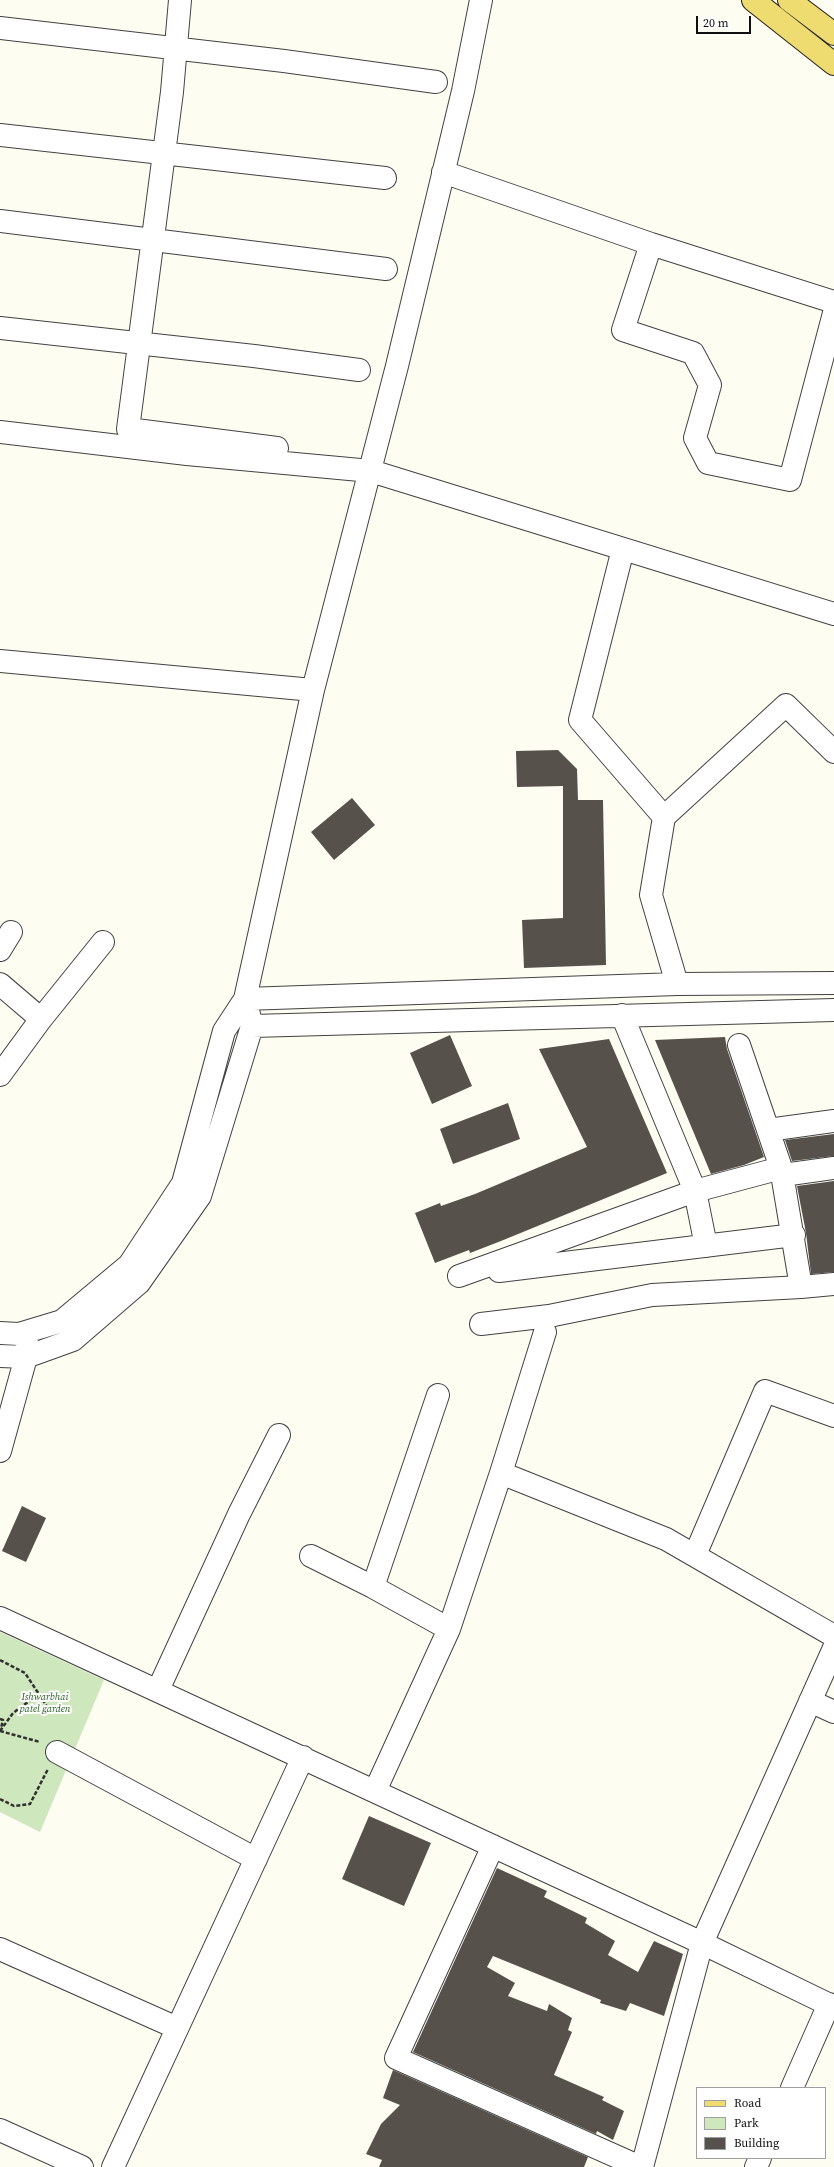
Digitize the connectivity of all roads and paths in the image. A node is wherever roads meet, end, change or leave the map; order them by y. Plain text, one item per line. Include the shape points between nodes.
1 (180, 0) edge
2 (481, 0) edge
3 (753, 0) edge
4 (789, 0) edge
5 (0, 28) edge
6 (834, 34) edge
7 (177, 50) junction
8 (834, 64) edge
9 (436, 82) dead end
10 (0, 135) edge
11 (165, 153) junction
12 (443, 172) junction
13 (385, 178) dead end
14 (0, 221) edge
15 (153, 240) junction
16 (651, 244) junction
17 (386, 269) dead end
18 (834, 302) edge
19 (834, 314) edge
20 (0, 328) edge
21 (138, 343) junction
22 (359, 370) dead end
23 (0, 432) edge
24 (329, 454) dead end
25 (371, 471) junction
26 (623, 549) junction
27 (834, 614) edge
28 (0, 661) edge
29 (313, 690) junction
30 (834, 752) edge
31 (664, 817) junction
32 (103, 942) dead end
33 (834, 983) edge
34 (0, 984) edge
35 (677, 984) junction
36 (245, 999) junction
37 (834, 1010) edge
38 (622, 1015) junction
39 (41, 1019) junction
40 (252, 1026) junction
41 (739, 1045) dead end
42 (0, 1075) edge
43 (834, 1121) edge
44 (768, 1130) junction
45 (834, 1168) edge
46 (782, 1171) junction
47 (695, 1191) junction
48 (794, 1235) junction
49 (706, 1246) junction
50 (834, 1284) edge
51 (801, 1287) junction
52 (480, 1324) dead end
53 (28, 1331) junction
54 (545, 1332) dead end
55 (0, 1333) edge
56 (0, 1356) edge
57 (26, 1356) junction
58 (438, 1395) dead end
59 (834, 1416) edge
60 (278, 1435) dead end
61 (0, 1450) edge
62 (501, 1473) junction
63 (695, 1555) junction
64 (311, 1556) dead end
65 (373, 1587) junction
66 (0, 1618) edge
67 (449, 1629) junction
68 (834, 1636) edge
69 (834, 1648) edge
70 (0, 1660) edge
71 (158, 1690) junction
72 (39, 1694) junction
73 (810, 1701) junction
74 (834, 1712) edge
75 (52, 1714) dead end
76 (0, 1719) edge
77 (0, 1731) edge
78 (57, 1752) junction
79 (303, 1758) junction
80 (375, 1791) junction
81 (0, 1799) edge
82 (493, 1846) junction
83 (256, 1859) junction
84 (702, 1943) junction
85 (0, 1949) edge
86 (832, 2005) edge
87 (177, 2028) junction
88 (792, 2087) edge
89 (0, 2130) edge
90 (82, 2167) edge
91 (113, 2167) edge
92 (641, 2167) edge

1 - 7 street
2 - 12 street via 463,91
3 - 8 main road
4 - 6 main road
5 - 7 street
7 - 9 street
7 - 11 street
10 - 11 street
11 - 13 street
11 - 15 street
12 - 16 street
12 - 25 street
14 - 15 street
15 - 17 street
15 - 21 street
16 - 18 street
16 - 19 street via 623,330 693,353 710,385 695,438 708,463 790,480
20 - 21 street
21 - 22 street
21 - 24 street via 128,429
23 - 25 street via 187,454
25 - 26 street
25 - 29 street
26 - 27 street
26 - 31 street via 580,720
28 - 29 street
29 - 36 street
30 - 31 street via 786,705
31 - 35 street via 651,895
32 - 39 street
33 - 35 street
34 - 39 street
35 - 36 street
36 - 40 street
36 - 53 street via 224,1031 183,1182 129,1264 62,1321
37 - 38 street
38 - 40 street
38 - 47 street
39 - 42 street
40 - 57 street via 196,1202 139,1283 73,1340
41 - 44 street
43 - 44 street
44 - 46 street
45 - 46 street
46 - 47 street
46 - 48 street
47 - 49 street
47 - 49 street via 459,1276
48 - 49 street
48 - 51 street
50 - 51 street
51 - 52 street via 652,1295 549,1316
53 - 55 street via 19,1334
53 - 57 street
54 - 62 street
56 - 57 street
57 - 61 street
58 - 65 street
59 - 63 street via 765,1391
60 - 71 street
62 - 63 street via 666,1539
62 - 67 street
63 - 68 street
64 - 65 street
65 - 67 street
66 - 71 street
67 - 80 street
69 - 73 street
70 - 72 path via 25,1673
71 - 79 street
72 - 75 path
72 - 77 path via 13,1712
73 - 74 street
73 - 84 street
76 - 77 path via 3,1720
77 - 78 path via 49,1744
78 - 81 path via 30,1804 14,1806
78 - 83 street
79 - 80 street
79 - 83 street
80 - 82 street
82 - 84 street
82 - 92 street via 396,2058
83 - 87 street
84 - 86 street
84 - 92 street
85 - 87 street
86 - 88 street
87 - 91 street
89 - 90 street

